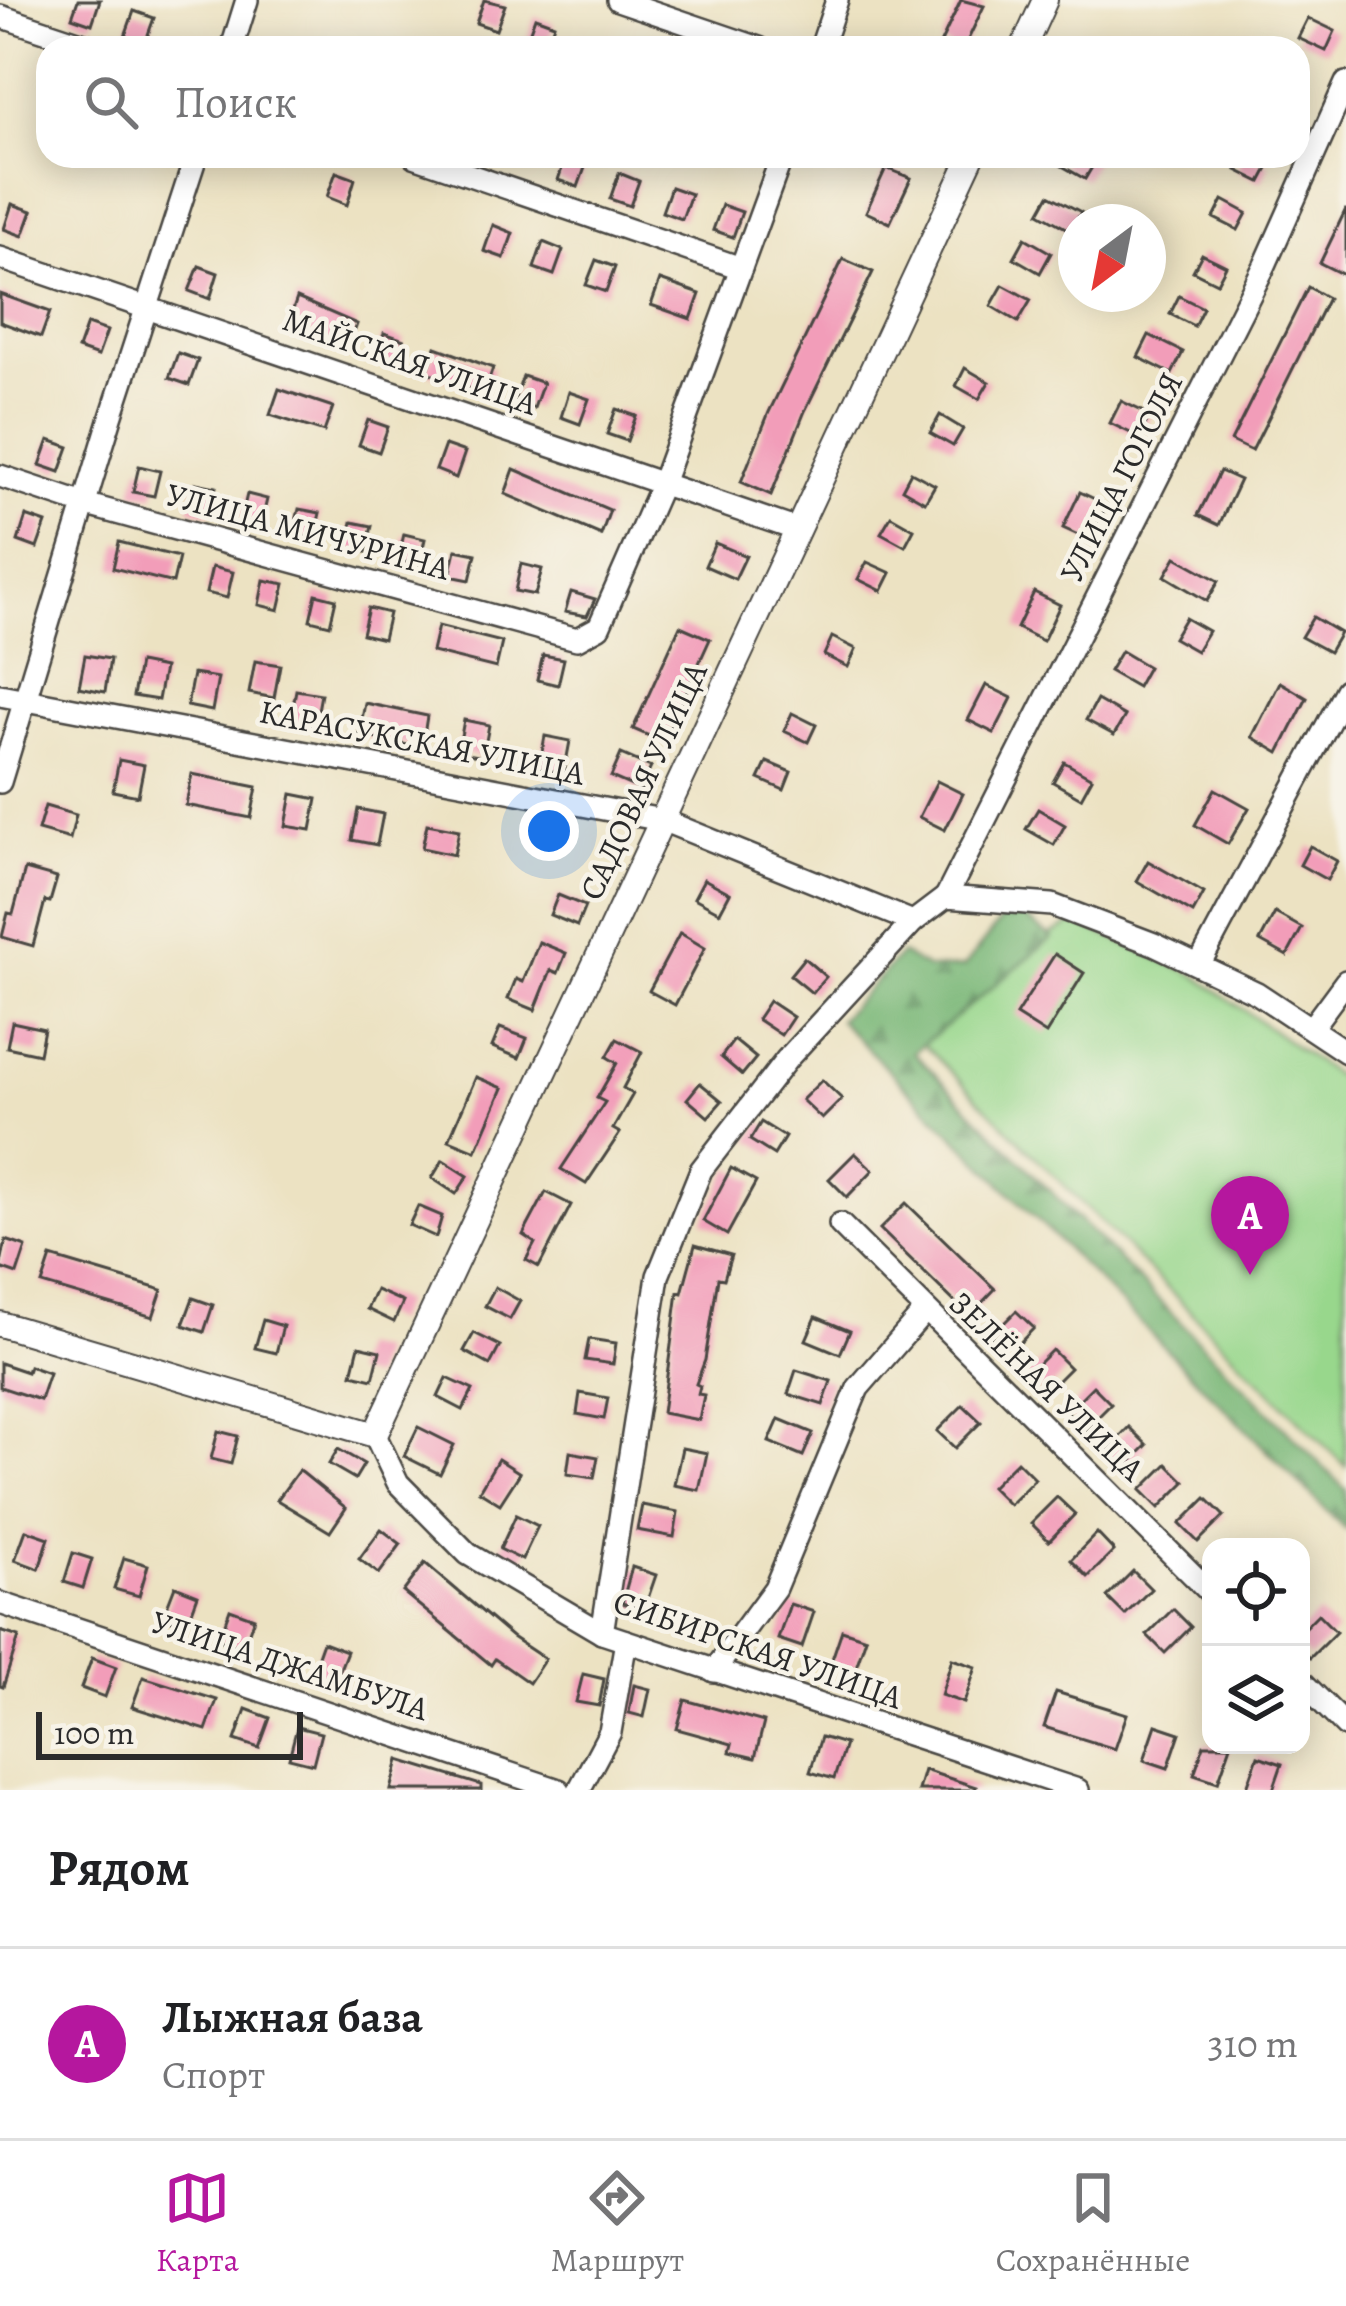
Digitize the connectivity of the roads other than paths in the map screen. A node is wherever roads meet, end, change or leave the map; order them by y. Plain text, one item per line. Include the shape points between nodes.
1 (248, 0) edge
2 (618, 0) edge
3 (837, 0) edge
4 (1045, 0) edge
5 (0, 16) edge
6 (60, 36) edge
7 (236, 36) edge
8 (724, 36) edge
9 (825, 36) edge
10 (1028, 36) edge
11 (1346, 83) edge
12 (1310, 164) edge
13 (192, 168) edge
14 (450, 168) edge
15 (778, 168) edge
16 (966, 168) edge
17 (1308, 168) edge
18 (0, 258) edge
19 (741, 268) junction
20 (147, 307) junction
21 (0, 476) edge
22 (663, 482) junction
23 (85, 504) junction
24 (798, 530) junction
25 (1346, 690) edge
26 (0, 695) edge
27 (25, 702) junction
28 (0, 782) edge
29 (662, 820) junction
30 (946, 897) junction
31 (913, 922) junction
32 (1200, 962) junction
33 (1346, 981) edge
34 (1312, 1028) junction
35 (1346, 1052) edge
36 (840, 1224) dead end
37 (924, 1312) junction
38 (0, 1324) edge
39 (375, 1435) junction
40 (1202, 1584) edge
41 (0, 1603) edge
42 (602, 1633) junction
43 (626, 1641) junction
44 (714, 1671) junction
45 (1310, 1691) edge
46 (1346, 1726) edge
47 (552, 1789) edge
48 (579, 1790) edge
49 (1078, 1790) edge

1 - 7 street
2 - 8 street
3 - 9 street
4 - 10 street
5 - 6 street
11 - 12 street, УЛИЦА ГОГОЛЯ
13 - 20 street
14 - 19 street
15 - 19 street
16 - 24 street, САДОВАЯ УЛИЦА
17 - 30 street, УЛИЦА ГОГОЛЯ
18 - 20 street, МАЙСКАЯ УЛИЦА
19 - 22 street
20 - 22 street, МАЙСКАЯ УЛИЦА
20 - 23 street
21 - 23 street, УЛИЦА МИЧУРИНА
22 - 23 street, УЛИЦА МИЧУРИНА via 599,627 577,638
22 - 24 street, МАЙСКАЯ УЛИЦА
23 - 27 street
24 - 29 street, САДОВАЯ УЛИЦА
25 - 32 street
26 - 27 street, КАРАСУКСКАЯ УЛИЦА
27 - 28 street
27 - 29 street, КАРАСУКСКАЯ УЛИЦА
29 - 31 street, КАРАСУКСКАЯ УЛИЦА
29 - 39 street, САДОВАЯ УЛИЦА
30 - 31 street
30 - 32 street via 1052,905
31 - 42 street via 787,1059 701,1170 658,1276
32 - 34 street
33 - 34 street
34 - 35 street
36 - 37 street, ЗЕЛЁНАЯ УЛИЦА
37 - 40 street, ЗЕЛЁНАЯ УЛИЦА
37 - 44 street via 858,1388 775,1588
38 - 39 street
39 - 42 street, СИБИРСКАЯ УЛИЦА via 398,1483 468,1554
41 - 47 street, УЛИЦА ДЖАМБУЛА
42 - 43 street, СИБИРСКАЯ УЛИЦА
43 - 44 street, СИБИРСКАЯ УЛИЦА
43 - 48 street via 610,1732
44 - 49 street, СИБИРСКАЯ УЛИЦА
45 - 46 street

